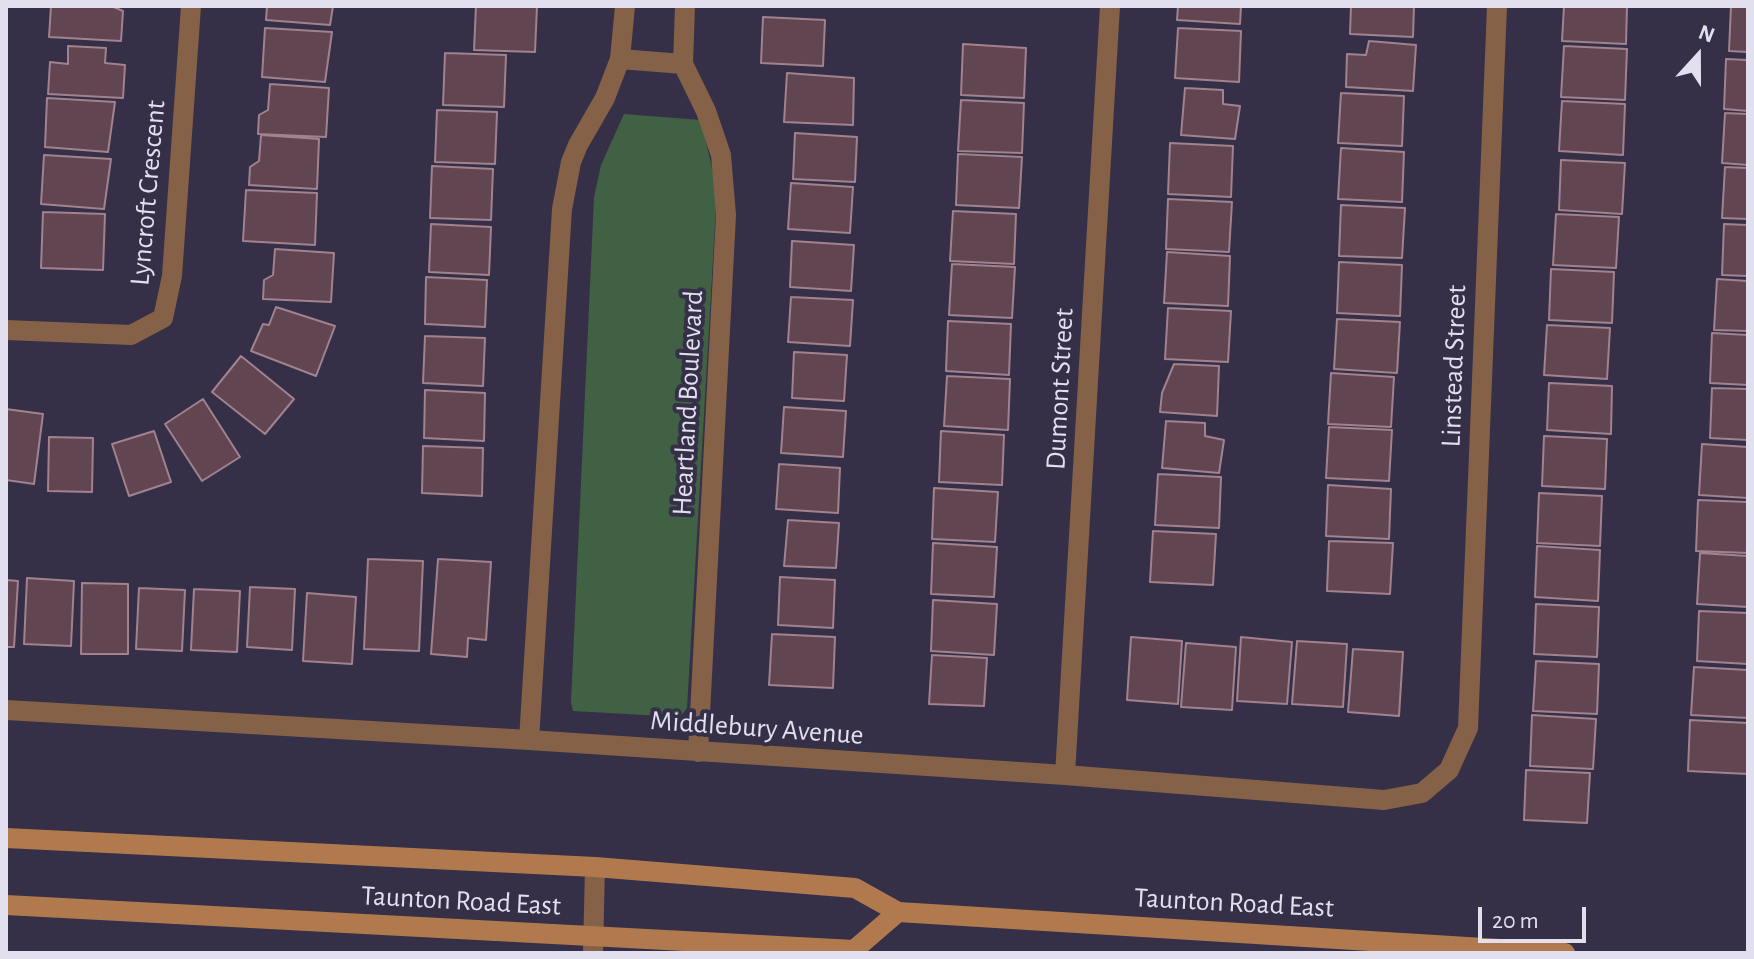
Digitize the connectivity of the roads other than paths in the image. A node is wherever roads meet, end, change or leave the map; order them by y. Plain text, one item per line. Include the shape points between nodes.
1 (191, 6) edge
2 (625, 6) edge
3 (685, 6) edge
4 (1110, 6) edge
5 (1497, 6) edge
6 (620, 59) junction
7 (683, 64) junction
8 (6, 330) edge
9 (6, 710) edge
10 (1468, 728) joint
11 (529, 740) junction
12 (698, 752) junction
13 (1065, 775) junction
14 (6, 838) edge
15 (595, 867) junction
16 (6, 905) edge
17 (898, 912) junction
18 (593, 945) edge
19 (1565, 953) edge

1 - 8 street, Lyncroft Crescent via 172,276 163,318 131,335
2 - 6 street
3 - 7 street, Heartland Boulevard
4 - 13 street, Dumont Street
5 - 10 street, Linstead Street
6 - 7 street
6 - 11 street via 571,162 562,209
7 - 12 street, Heartland Boulevard via 721,155 726,215
9 - 11 street, Middlebury Avenue
10 - 13 street, Middlebury Avenue via 1449,770 1422,793 1384,800
11 - 12 street, Middlebury Avenue
12 - 13 street, Middlebury Avenue
14 - 15 main road, Taunton Road East
15 - 17 main road, Taunton Road East via 855,888
15 - 18 street
16 - 18 main road, Taunton Road East
17 - 18 main road, Taunton Road East via 854,950
17 - 19 main road, Taunton Road East

